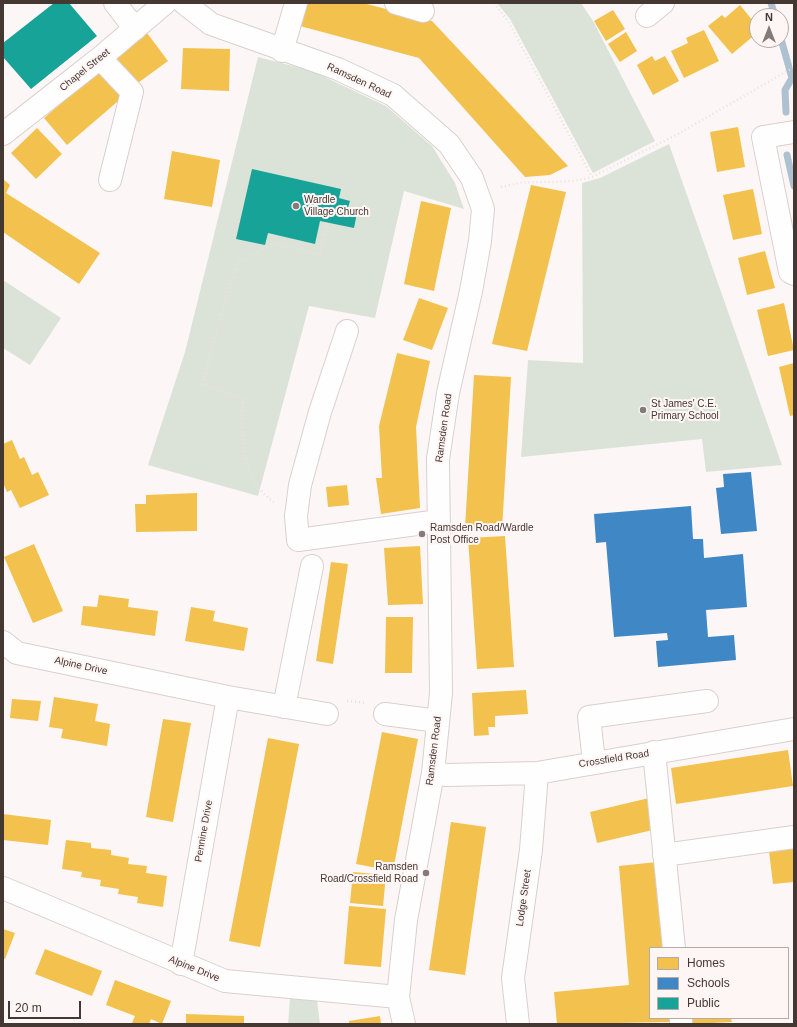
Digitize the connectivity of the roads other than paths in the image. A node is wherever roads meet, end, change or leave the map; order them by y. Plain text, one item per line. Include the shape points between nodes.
1 (115, 3) edge
2 (165, 3) edge
3 (184, 3) edge
4 (296, 3) edge
5 (396, 3) edge
6 (423, 11) dead end
7 (135, 29) junction
8 (282, 51) junction
9 (100, 58) junction
10 (794, 132) edge
11 (3, 134) edge
12 (110, 180) dead end
13 (794, 274) edge
14 (347, 331) dead end
15 (439, 521) junction
16 (312, 566) dead end
17 (3, 642) edge
18 (228, 697) junction
19 (707, 701) dead end
20 (284, 707) junction
21 (327, 714) road end
22 (385, 714) road end
23 (438, 721) junction
24 (794, 729) edge
25 (654, 752) junction
26 (594, 762) junction
27 (537, 772) junction
28 (433, 773) junction
29 (794, 837) edge
30 (664, 855) junction
31 (3, 888) edge
32 (674, 947) edge
33 (181, 964) junction
34 (398, 997) junction
35 (404, 1024) edge
36 (518, 1024) edge

1 - 7 street
2 - 7 street, Chapel Street
3 - 8 street, Ramsden Road via 211,24
4 - 8 street
5 - 6 street
7 - 9 street, Chapel Street
8 - 15 street, Ramsden Road via 338,69 392,95 449,144 472,178 483,209 472,284 448,393 438,458
9 - 11 street, Chapel Street
9 - 12 street via 132,92
10 - 13 street via 763,137 790,272
14 - 15 street via 304,470 296,516 298,540
15 - 23 street, Ramsden Road
16 - 20 street
17 - 18 street, Alpine Drive via 18,653
18 - 20 street, Alpine Drive
18 - 33 street, Pennine Drive
19 - 26 street via 589,717
20 - 21 street, Alpine Drive
22 - 23 street
23 - 28 street, Ramsden Road
24 - 25 street, Crossfield Road
25 - 26 street, Crossfield Road
25 - 30 street
26 - 27 street, Crossfield Road
27 - 28 street, Crossfield Road via 447,775
27 - 36 street, Lodge Street via 531,850 513,978
28 - 34 street, Ramsden Road via 406,920
29 - 30 street
30 - 32 street
31 - 33 street, Alpine Drive
33 - 34 street, Alpine Drive via 224,981
34 - 35 street, Ramsden Road

